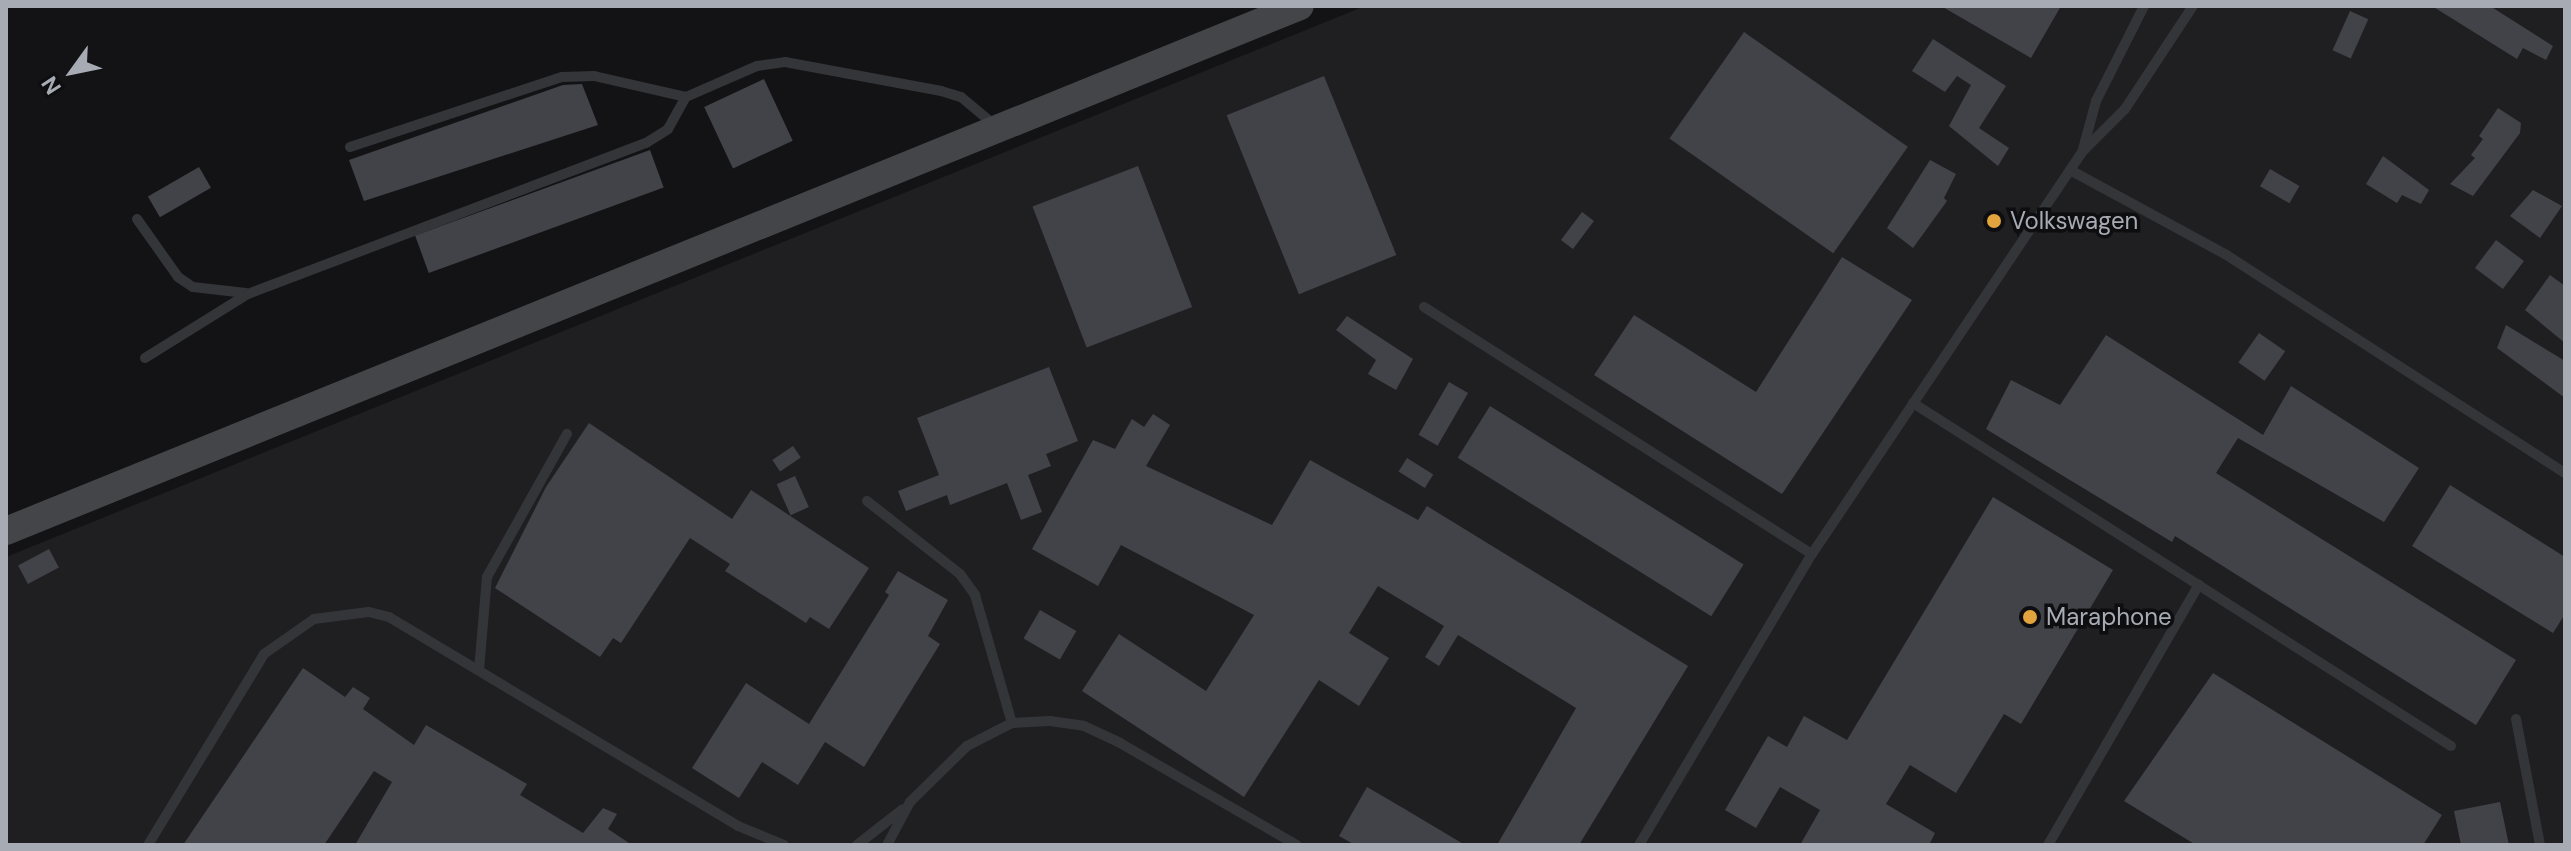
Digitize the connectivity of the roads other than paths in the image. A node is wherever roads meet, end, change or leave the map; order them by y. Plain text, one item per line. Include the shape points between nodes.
1 (1300, 6) edge
2 (2144, 6) edge
3 (2193, 6) edge
4 (686, 97) junction
5 (1002, 131) junction
6 (350, 147) dead end
7 (2083, 151) junction
8 (2070, 170) junction
9 (137, 219) dead end
10 (248, 294) junction
11 (1424, 307) dead end
12 (145, 358) dead end
13 (1913, 403) junction
14 (567, 434) dead end
15 (2565, 473) edge
16 (867, 501) dead end
17 (6, 531) edge
18 (1812, 554) junction
19 (2199, 585) junction
20 (479, 670) junction
21 (2516, 719) dead end
22 (1012, 723) junction
23 (2451, 746) dead end
24 (910, 802) junction
25 (738, 826) junction
26 (148, 845) edge
27 (762, 845) edge
28 (784, 845) edge
29 (857, 845) edge
30 (887, 845) edge
31 (1297, 845) edge
32 (1639, 845) edge
33 (2048, 845) edge
34 (2540, 845) edge

1 - 5 main road
2 - 7 lane via 2096,101
3 - 7 lane via 2125,109
4 - 5 lane via 757,66 803,63 961,97
4 - 6 lane via 594,76 562,77
4 - 10 lane via 668,129 646,143
5 - 17 main road via 486,333
7 - 8 lane
8 - 13 lane
8 - 15 lane via 2225,254
9 - 10 lane via 178,277 193,287
10 - 12 lane
11 - 18 lane
13 - 18 lane
13 - 19 lane
14 - 20 lane via 487,577
16 - 22 lane via 960,574 975,595
18 - 32 lane
19 - 23 lane
19 - 33 lane
20 - 25 lane
20 - 26 lane via 389,617 369,612 302,626 264,654 245,680
21 - 34 lane
22 - 24 lane via 967,746
22 - 31 lane via 1084,726
24 - 29 lane
24 - 30 lane
25 - 27 lane
25 - 28 lane

